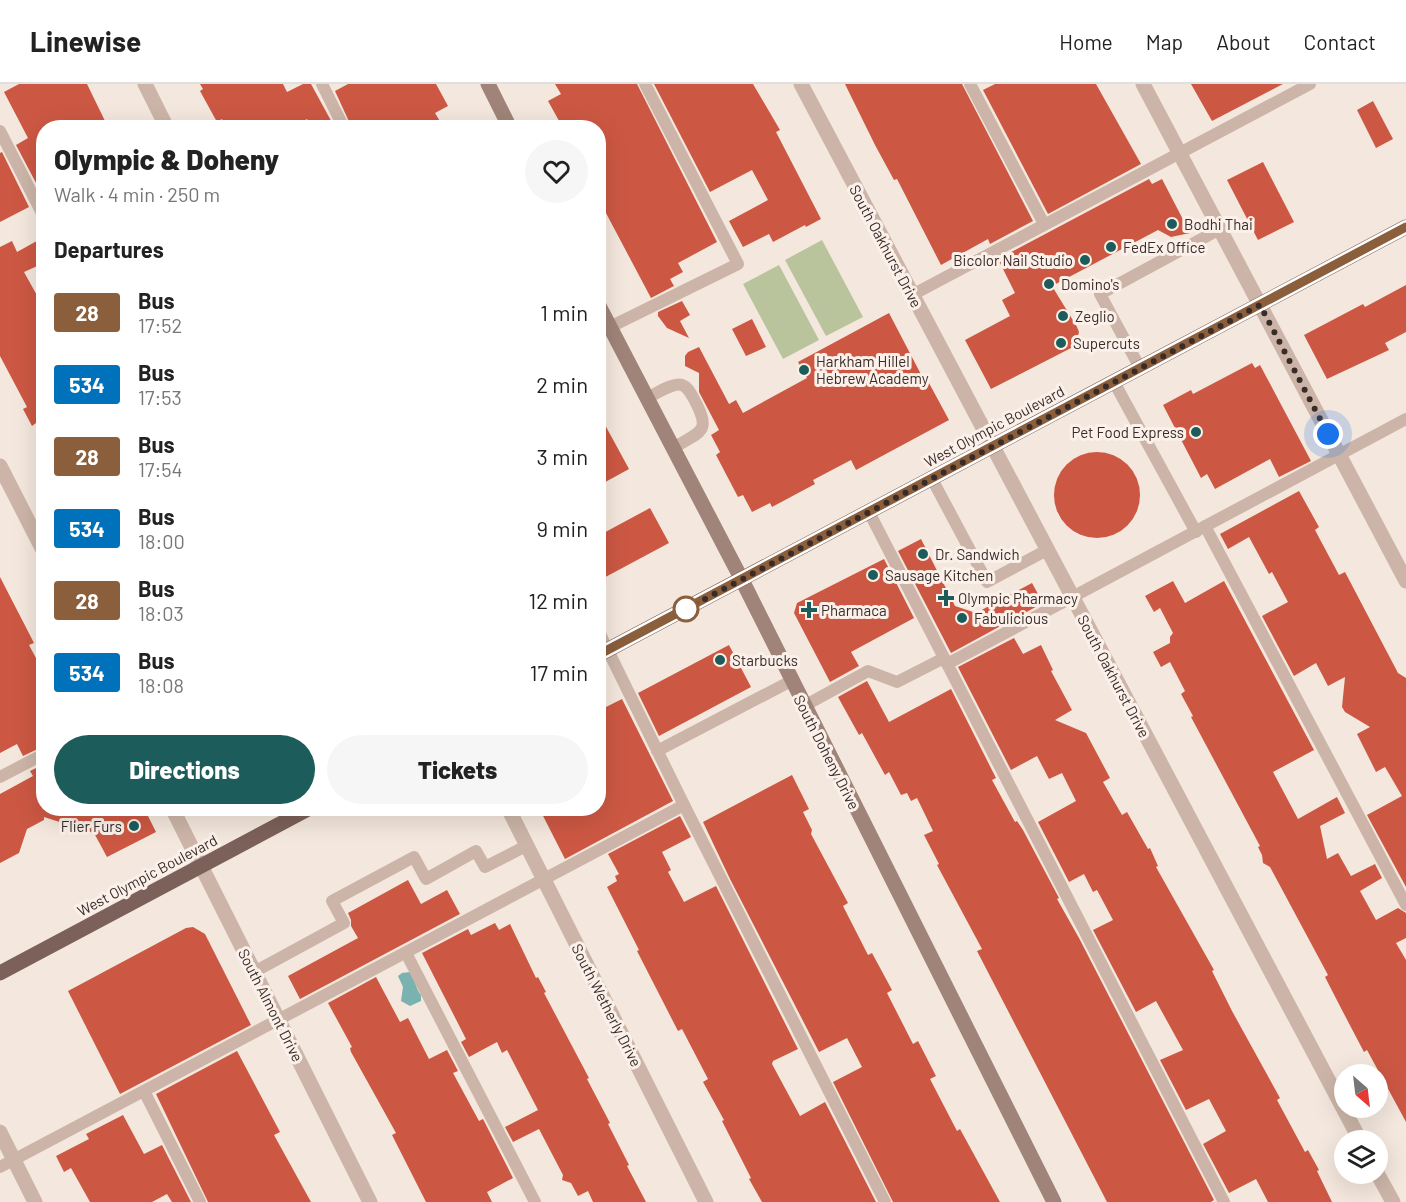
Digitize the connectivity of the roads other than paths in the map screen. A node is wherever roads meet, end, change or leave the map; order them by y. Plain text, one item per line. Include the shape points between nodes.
1 (145, 84) edge
2 (322, 84) edge
3 (488, 84) edge
4 (645, 84) edge
5 (801, 84) edge
6 (970, 84) edge
7 (1143, 84) edge
8 (1310, 84) edge
9 (163, 120) edge
10 (340, 120) edge
11 (506, 120) edge
12 (0, 131) edge
13 (1180, 153) junction
14 (36, 201) edge
15 (1044, 224) junction
16 (1406, 227) edge
17 (1220, 229) junction
18 (912, 295) junction
19 (1260, 305) junction
20 (606, 319) edge
21 (610, 327) junction
22 (1140, 368) junction
23 (1114, 382) junction
24 (647, 398) junction
25 (1406, 419) edge
26 (992, 447) junction
27 (673, 448) junction
28 (1339, 455) junction
29 (0, 466) edge
30 (932, 479) junction
31 (869, 512) junction
32 (1200, 529) junction
33 (36, 536) edge
34 (1047, 550) junction
35 (742, 580) junction
36 (1406, 581) edge
37 (1072, 597) junction
38 (606, 651) edge
39 (606, 658) edge
40 (945, 661) junction
41 (791, 681) junction
42 (804, 705) junction
43 (657, 751) junction
44 (36, 758) edge
45 (0, 777) edge
46 (684, 805) junction
47 (176, 816) edge
48 (295, 816) edge
49 (512, 816) edge
50 (526, 846) junction
51 (201, 866) junction
52 (543, 881) junction
53 (1406, 905) edge
54 (406, 953) junction
55 (254, 972) junction
56 (0, 973) edge
57 (278, 1021) junction
58 (144, 1091) junction
59 (1355, 1130) edge
60 (0, 1132) edge
61 (14, 1160) junction
62 (0, 1167) edge
63 (1383, 1184) edge
64 (35, 1202) edge
65 (200, 1202) edge
66 (370, 1202) edge
67 (534, 1202) edge
68 (706, 1202) edge
69 (885, 1202) edge
70 (1054, 1202) edge
71 (1224, 1202) edge
72 (1393, 1202) edge

1 - 9 street
2 - 10 lane
3 - 11 street
4 - 21 lane via 738,264
5 - 18 street, South Oakhurst Drive
6 - 15 lane
7 - 13 street
8 - 13 lane
12 - 14 lane
13 - 15 lane
13 - 17 street
15 - 18 lane
16 - 19 main road, West Olympic Boulevard
17 - 19 street
17 - 22 lane via 1100,294
18 - 26 street, South Oakhurst Drive
19 - 22 main road, West Olympic Boulevard
19 - 28 street
20 - 21 street, South Doheny Drive
21 - 24 street, South Doheny Drive
22 - 23 main road, West Olympic Boulevard
23 - 26 main road, West Olympic Boulevard
23 - 32 lane
24 - 27 street, South Doheny Drive
24 - 27 lane via 682,385 688,388 704,418 698,433
25 - 28 lane
26 - 30 main road, West Olympic Boulevard
26 - 34 street, South Oakhurst Drive
27 - 35 street, South Doheny Drive
28 - 32 lane
28 - 36 street
29 - 33 street
30 - 31 main road, West Olympic Boulevard
30 - 34 lane via 987,582
31 - 35 main road, West Olympic Boulevard
31 - 40 lane
32 - 37 lane
32 - 53 lane
34 - 37 street, South Oakhurst Drive
35 - 38 main road, West Olympic Boulevard
35 - 41 street, South Doheny Drive
37 - 40 lane
37 - 59 street, South Oakhurst Drive
39 - 43 lane
40 - 42 lane via 897,682 868,671
40 - 71 lane
41 - 42 street, South Doheny Drive
41 - 43 lane
42 - 70 street, South Doheny Drive
43 - 46 lane
44 - 45 lane
46 - 52 lane
46 - 69 lane
47 - 51 street, South Almont Drive
48 - 51 main road, West Olympic Boulevard
49 - 50 street, South Wetherly Drive
50 - 52 street, South Wetherly Drive
50 - 55 lane via 485,867 476,851 426,879 414,857 332,901 344,923
51 - 55 street, South Almont Drive
51 - 56 main road, West Olympic Boulevard
52 - 54 lane
52 - 68 street, South Wetherly Drive
54 - 57 lane
54 - 67 lane
55 - 57 street, South Almont Drive
57 - 58 lane
57 - 66 street, South Almont Drive
58 - 61 lane
58 - 65 lane
60 - 61 street
61 - 62 lane
61 - 64 street
63 - 72 street

